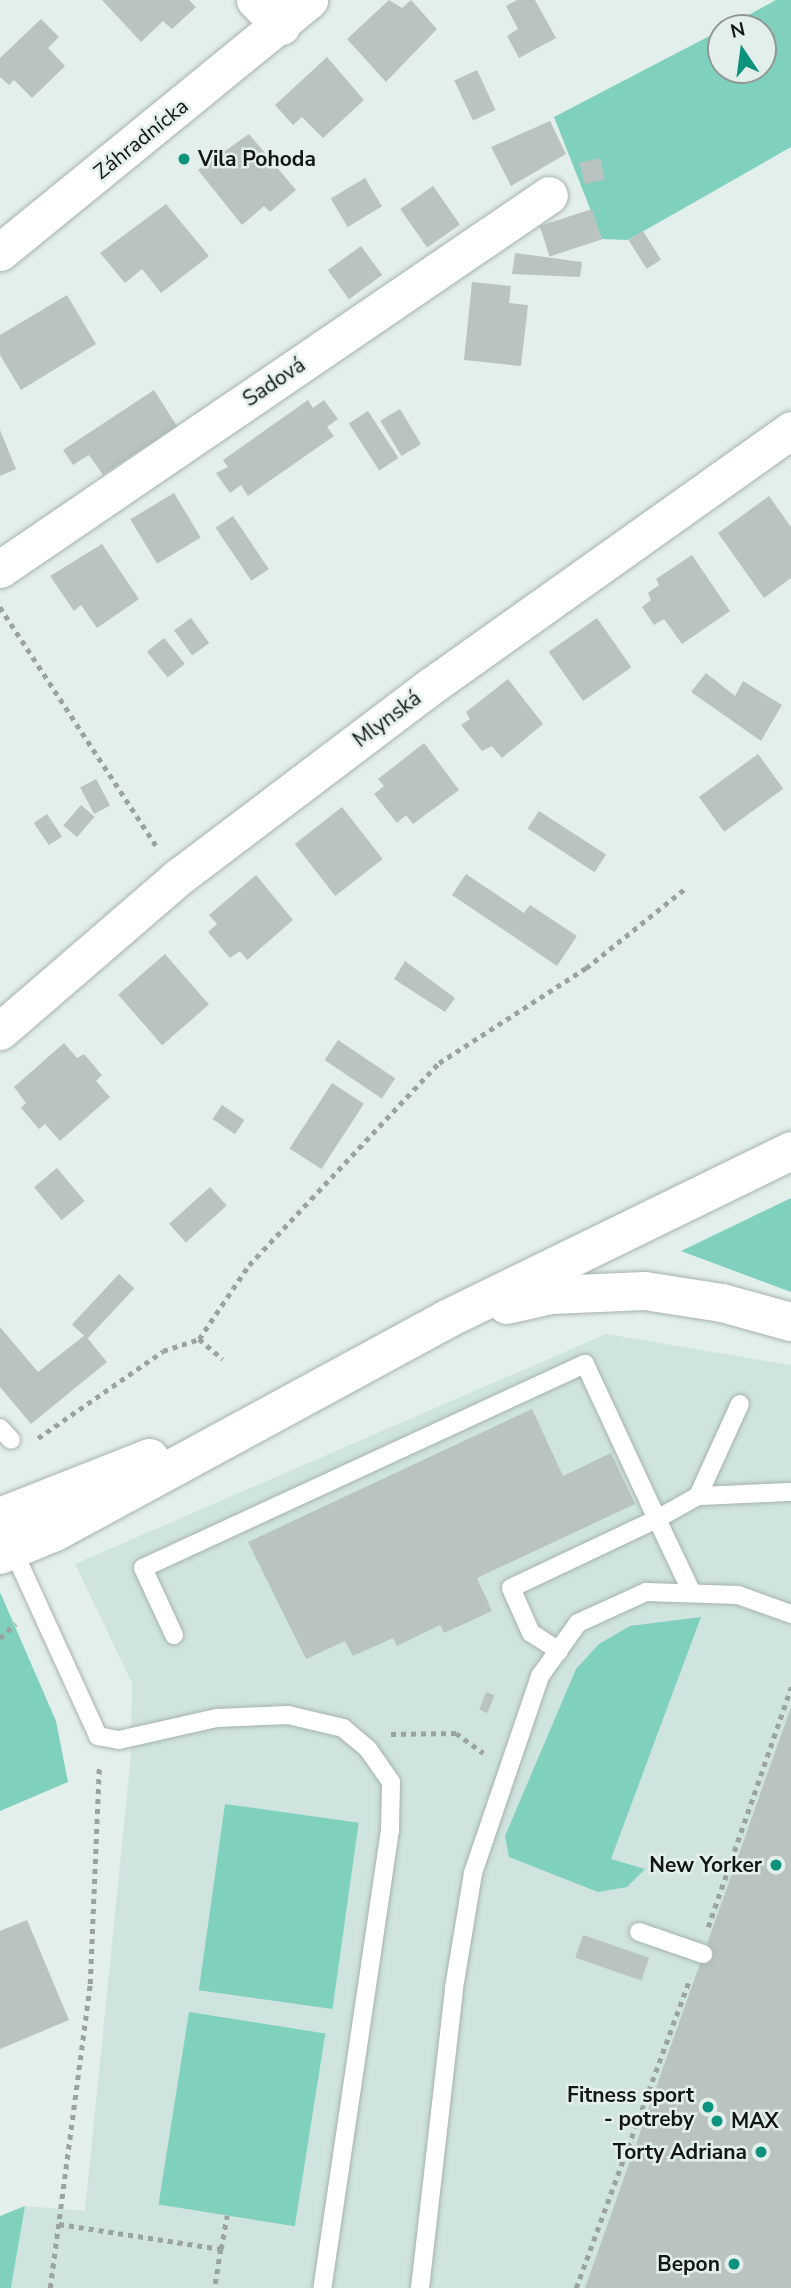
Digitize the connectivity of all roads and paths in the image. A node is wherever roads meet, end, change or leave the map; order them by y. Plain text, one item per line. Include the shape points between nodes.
1 (255, 0) edge
2 (309, 0) edge
3 (281, 26) junction
4 (549, 195) dead end
5 (0, 252) edge
6 (791, 430) edge
7 (0, 569) edge
8 (0, 607) edge
9 (177, 878) junction
10 (687, 888) dead end
11 (0, 1031) edge
12 (791, 1151) edge
13 (447, 1319) junction
14 (791, 1322) edge
15 (200, 1339) junction
16 (223, 1359) dead end
17 (740, 1404) dead end
18 (5, 1434) edge
19 (791, 1492) edge
20 (698, 1496) junction
21 (657, 1519) junction
22 (4, 1541) edge
23 (691, 1591) junction
24 (791, 1614) edge
25 (174, 1635) dead end
26 (559, 1651) junction
27 (791, 1686) edge
28 (378, 1727) dead end
29 (456, 1732) dead end
30 (98, 1736) junction
31 (639, 1932) dead end
32 (701, 1954) junction
33 (227, 2216) dead end
34 (59, 2224) junction
35 (221, 2249) junction
36 (50, 2288) edge
37 (215, 2288) edge
38 (322, 2288) edge
39 (420, 2288) edge
40 (576, 2288) edge

1 - 3 street
2 - 3 street, Záhradnícka
3 - 5 street, Záhradnícka
4 - 7 street, Sadová
6 - 9 street, Mlynská via 431,686
8 - 9 path
9 - 11 street, Mlynská
10 - 15 path via 586,968 439,1063 249,1265
12 - 13 main road
13 - 14 main road via 551,1295 645,1291 722,1303
13 - 22 main road via 264,1417
15 - 16 path
15 - 18 path via 163,1351 43,1438
17 - 20 lane
19 - 20 lane
20 - 21 lane
21 - 23 lane
21 - 25 lane via 585,1364 143,1569
21 - 26 lane via 511,1588 531,1633
22 - 30 lane
23 - 24 lane via 738,1595
23 - 26 lane via 646,1592 578,1623
26 - 39 lane via 540,1676 473,1873 453,1988
27 - 32 path
28 - 29 path via 387,1734
30 - 34 path via 90,1984
30 - 38 lane via 119,1740 217,1718 288,1715 343,1728 368,1749 391,1782 390,1830
31 - 32 lane
32 - 40 path
33 - 35 path
34 - 35 path
34 - 36 path
35 - 37 path

